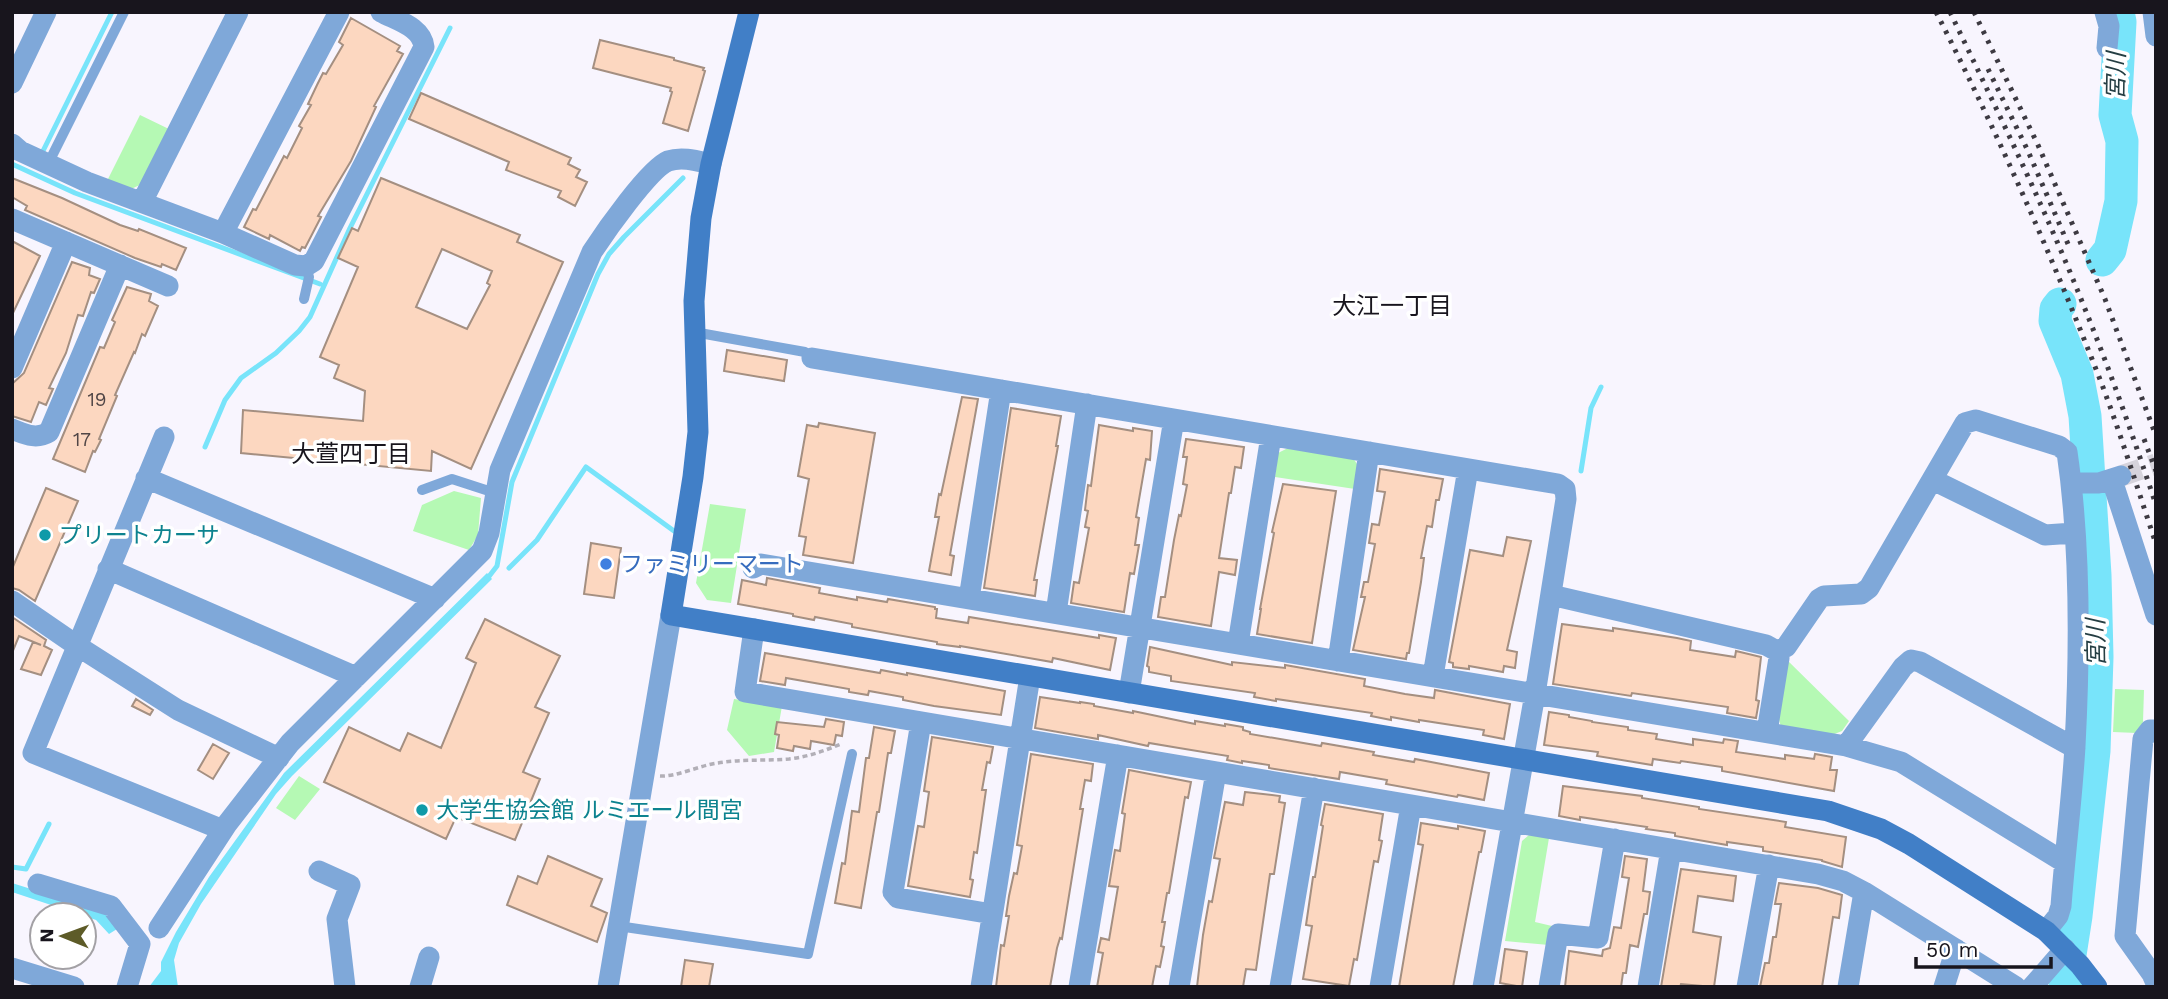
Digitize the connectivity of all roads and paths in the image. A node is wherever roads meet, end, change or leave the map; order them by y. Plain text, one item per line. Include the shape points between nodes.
1 (46, 12) edge
2 (124, 12) edge
3 (238, 12) edge
4 (339, 12) edge
5 (381, 12) edge
6 (749, 12) edge
7 (2105, 12) edge
8 (2153, 12) edge
9 (2156, 36) edge
10 (2107, 48) dead end
11 (12, 83) edge
12 (12, 144) edge
13 (48, 164) junction
14 (711, 164) junction
15 (142, 202) junction
16 (12, 219) edge
17 (223, 233) junction
18 (66, 242) junction
19 (120, 265) junction
20 (307, 276) junction
21 (168, 286) dead end
22 (303, 299) dead end
23 (694, 332) junction
24 (812, 358) joint
25 (12, 368) edge
26 (1001, 390) junction
27 (1087, 404) junction
28 (1174, 419) junction
29 (12, 429) edge
30 (164, 436) dead end
31 (1271, 436) junction
32 (1369, 452) junction
33 (1468, 469) junction
34 (146, 478) junction
35 (1933, 480) junction
36 (2072, 483) junction
37 (422, 490) dead end
38 (495, 493) junction
39 (2074, 533) junction
40 (753, 568) dead end
41 (108, 569) junction
42 (1551, 595) junction
43 (435, 599) junction
44 (970, 599) junction
45 (12, 601) edge
46 (1056, 613) junction
47 (671, 615) junction
48 (2156, 615) edge
49 (1141, 627) junction
50 (754, 629) junction
51 (1238, 644) junction
52 (76, 645) junction
53 (1777, 651) junction
54 (1338, 660) junction
55 (1030, 676) junction
56 (356, 677) junction
57 (1433, 677) junction
58 (1129, 693) junction
59 (1535, 694) junction
60 (920, 722) junction
61 (2156, 730) edge
62 (1767, 732) junction
63 (1019, 739) junction
64 (844, 743) dead end
65 (1846, 746) junction
66 (2075, 748) junction
67 (852, 754) dead end
68 (1118, 755) junction
69 (279, 758) junction
70 (1523, 759) junction
71 (1216, 772) junction
72 (645, 775) junction
73 (1314, 789) junction
74 (1411, 805) junction
75 (1512, 822) junction
76 (223, 830) junction
77 (1615, 839) junction
78 (1671, 849) junction
79 (2064, 862) junction
80 (1769, 865) junction
81 (319, 871) dead end
82 (38, 884) dead end
83 (1864, 892) junction
84 (992, 914) junction
85 (618, 926) junction
86 (159, 928) dead end
87 (2046, 931) junction
88 (1956, 949) junction
89 (2065, 949) junction
90 (429, 957) dead end
91 (12, 968) edge
92 (2155, 977) edge
93 (38, 981) edge
94 (74, 987) edge
95 (127, 987) edge
96 (345, 987) edge
97 (420, 987) edge
98 (608, 987) edge
99 (981, 987) edge
100 (1079, 987) edge
101 (1179, 987) edge
102 (1280, 987) edge
103 (1380, 987) edge
104 (1483, 987) edge
105 (1549, 987) edge
106 (1648, 987) edge
107 (1747, 987) edge
108 (1848, 987) edge
109 (1944, 987) edge
110 (2016, 987) edge
111 (2032, 987) edge
112 (2097, 987) edge

1 - 11 street
2 - 13 lane
3 - 15 street
4 - 17 street
5 - 20 street via 415,29 424,47
6 - 14 street
7 - 10 street
8 - 9 street
12 - 13 street
13 - 15 street
14 - 23 street via 701,218
14 - 38 street via 669,161 653,172 592,252 500,470
15 - 17 street
16 - 18 street
17 - 20 street via 295,265
18 - 19 street
18 - 25 street
19 - 21 street
19 - 29 street via 49,432 35,437
20 - 22 lane
23 - 24 lane via 806,352
23 - 47 street via 698,432
24 - 26 street
26 - 27 street
26 - 44 street
27 - 28 street
27 - 46 street
28 - 31 street
28 - 49 street
30 - 34 street
31 - 32 street
31 - 51 street
32 - 33 street
32 - 54 street
33 - 42 street via 1565,489
33 - 57 street
34 - 41 street
34 - 43 street
35 - 36 street via 1965,422 1976,419 2059,446 2067,453
35 - 39 street via 2045,535
35 - 53 street via 1870,587 1861,594 1819,599 1786,647
36 - 39 street
36 - 48 street via 2111,480
37 - 38 lane via 452,479
38 - 43 street via 482,551
39 - 66 street
40 - 44 street via 761,564
41 - 52 street
41 - 56 street
42 - 53 street
42 - 59 street
43 - 56 street
44 - 46 street
45 - 52 street
46 - 49 street
47 - 50 street
47 - 72 street
49 - 51 street
49 - 58 street
50 - 55 street
50 - 60 street via 746,692
51 - 54 street
52 - 69 street via 178,710
52 - 76 street via 33,753
53 - 62 street
54 - 57 street
55 - 58 street
55 - 63 street
56 - 69 street
57 - 59 street
58 - 70 street
59 - 62 street
59 - 70 street
60 - 63 street
60 - 84 street via 893,891 898,898
61 - 92 street via 2143,739 2125,936
62 - 65 street
63 - 68 street
63 - 84 street
64 - 72 path via 791,759 719,762 667,777
65 - 66 street via 1911,660
65 - 79 street via 1901,762
66 - 79 street
67 - 85 lane via 808,954
68 - 71 street
68 - 100 street
69 - 76 street
70 - 75 street
70 - 87 street via 1855,818 1909,844
71 - 73 street
71 - 101 street
72 - 85 street
73 - 74 street
73 - 102 street
74 - 75 street
74 - 103 street
75 - 77 street
75 - 104 street
76 - 86 street
77 - 78 street
77 - 105 street via 1598,938 1558,934
78 - 80 street
78 - 106 street
79 - 87 street via 2061,906
80 - 83 street via 1843,881
80 - 107 street
81 - 96 street via 350,884 337,919
82 - 95 street via 111,905 140,944
83 - 88 street
83 - 108 street
84 - 99 street
85 - 98 street
87 - 89 street
88 - 109 street
88 - 110 street
89 - 111 street
89 - 112 street
90 - 97 street
91 - 93 street
93 - 94 street

